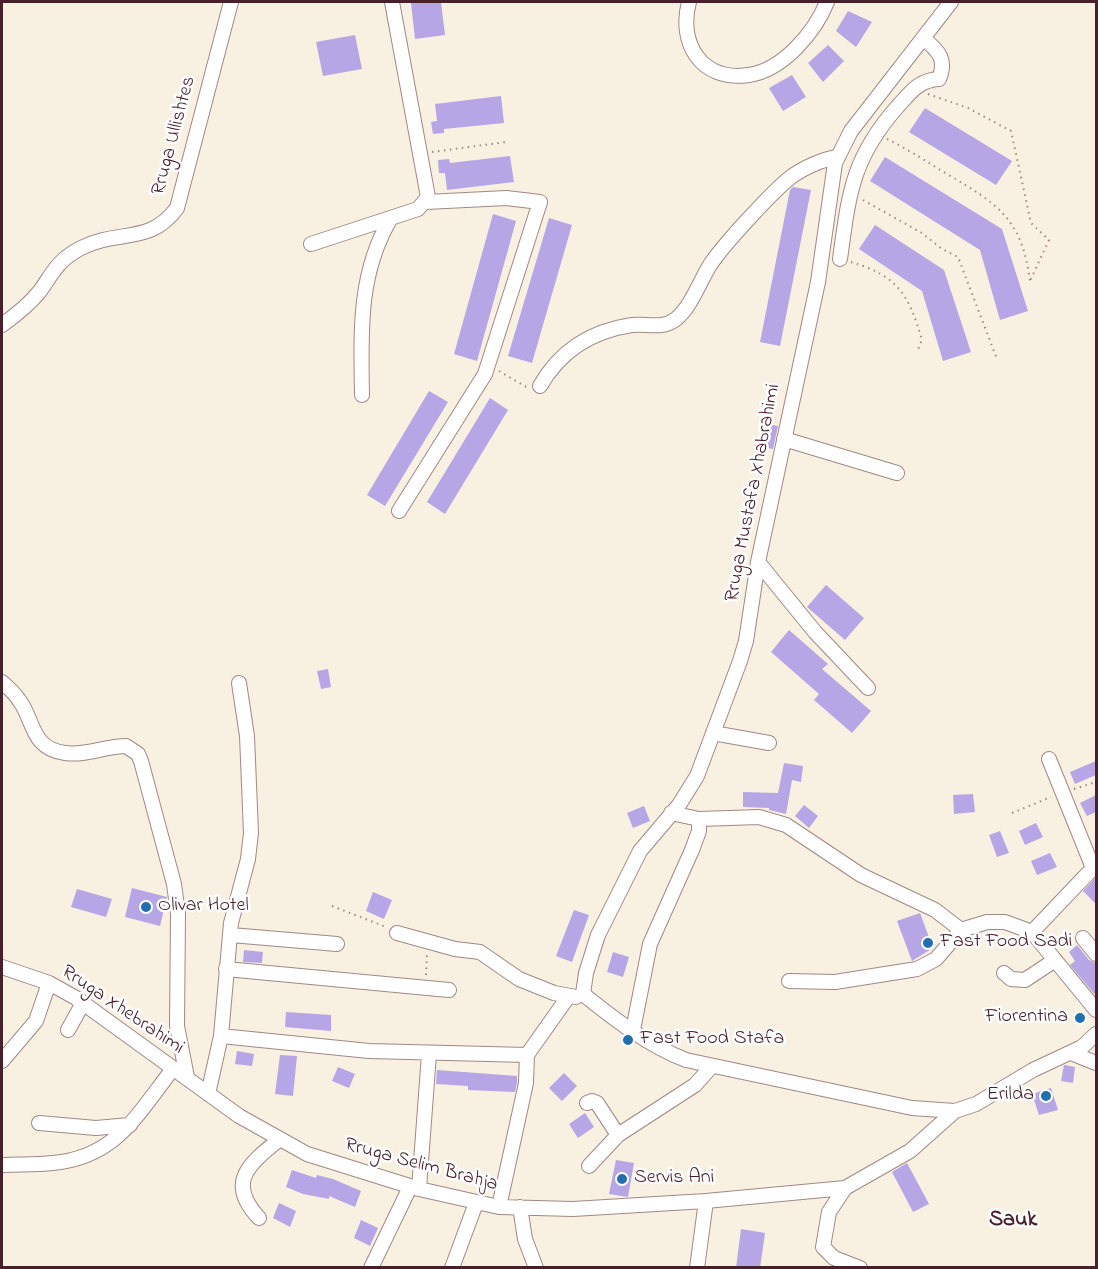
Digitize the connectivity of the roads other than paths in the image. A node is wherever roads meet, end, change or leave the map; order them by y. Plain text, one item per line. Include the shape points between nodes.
1 (231, 2) edge
2 (392, 2) edge
3 (689, 2) edge
4 (827, 2) edge
5 (951, 2) edge
6 (924, 39) junction
7 (838, 157) junction
8 (432, 202) junction
9 (391, 218) junction
10 (311, 244) dead end
11 (840, 259) road end
12 (2, 325) edge
13 (534, 387) road end
14 (362, 394) dead end
15 (784, 439) junction
16 (897, 473) dead end
17 (399, 511) dead end
18 (758, 562) junction
19 (2, 682) edge
20 (239, 682) dead end
21 (868, 688) dead end
22 (713, 733) junction
23 (769, 742) dead end
24 (1049, 759) dead end
25 (671, 813) junction
26 (699, 819) junction
27 (961, 930) junction
28 (1032, 932) junction
29 (397, 933) road end
30 (231, 935) junction
31 (1083, 938) dead end
32 (338, 944) dead end
33 (1096, 954) edge
34 (1055, 960) junction
35 (2, 967) edge
36 (226, 969) junction
37 (1004, 973) dead end
38 (789, 981) dead end
39 (49, 983) junction
40 (449, 990) dead end
41 (583, 994) junction
42 (568, 997) junction
43 (83, 1003) junction
44 (1096, 1010) edge
45 (68, 1030) dead end
46 (633, 1030) junction
47 (1096, 1034) edge
48 (221, 1036) junction
49 (1071, 1053) junction
50 (429, 1054) junction
51 (526, 1055) junction
52 (2, 1061) edge
53 (1096, 1064) edge
54 (712, 1066) junction
55 (172, 1069) junction
56 (187, 1077) junction
57 (208, 1094) junction
58 (587, 1103) dead end
59 (955, 1111) junction
60 (39, 1123) dead end
61 (130, 1125) junction
62 (618, 1135) junction
63 (280, 1139) junction
64 (2, 1165) edge
65 (589, 1166) dead end
66 (414, 1188) junction
67 (845, 1188) junction
68 (706, 1201) junction
69 (476, 1203) junction
70 (499, 1207) junction
71 (520, 1207) junction
72 (259, 1218) dead end
73 (371, 1268) edge
74 (452, 1268) edge
75 (536, 1268) edge
76 (697, 1268) edge
77 (860, 1268) edge

1 - 12 street, Rruga Ullishtes via 177,208 156,229 98,240 57,263 39,291
2 - 8 street
3 - 4 street via 684,21 688,41 709,68 728,76 750,75 772,66 810,31
5 - 6 street, Rruga Mustafa Xhabrahimi
6 - 7 street, Rruga Mustafa Xhabrahimi via 859,119
6 - 11 street via 936,49 944,65 939,79 917,86 861,157 850,192
7 - 13 street via 792,177 712,262 676,319 659,326 633,325 601,333 567,350
7 - 15 street, Rruga Mustafa Xhabrahimi via 819,282
8 - 9 street
8 - 17 street via 506,198 540,202 485,374
9 - 10 street
9 - 14 street via 376,243 367,283 360,327
15 - 16 street
15 - 18 street, Rruga Mustafa Xhabrahimi
18 - 21 street via 815,632
18 - 22 street, Rruga Mustafa Xhabrahimi via 746,641
19 - 56 street via 23,704 29,725 40,740 51,748 63,753 82,753 126,746 138,754 174,884 178,914 177,1026
20 - 30 street via 247,736 251,833
22 - 23 street
22 - 25 street, Rruga Mustafa Xhabrahimi via 697,776
24 - 28 street via 1093,868
25 - 26 street
25 - 41 street, Rruga Mustafa Xhabrahimi via 640,851 598,934
26 - 27 street via 759,817 786,825 861,875 935,909
26 - 46 street via 692,850 650,944
27 - 28 street via 987,922 1005,922
27 - 38 street via 936,959 917,969 835,982
28 - 34 street
29 - 42 street via 480,952 519,979
30 - 32 street
30 - 36 street
31 - 33 street
34 - 37 street via 1025,980 1011,979
34 - 44 street
35 - 39 street, Rruga Xhebrahimi
36 - 40 street
36 - 48 street
39 - 43 street, Rruga Xhebrahimi
39 - 52 street via 36,1021
41 - 42 street
41 - 46 street
42 - 51 street
43 - 45 street
43 - 55 street, Rruga Xhebrahimi
46 - 54 street via 665,1052
47 - 49 street, Rruga Selim Brahja
48 - 50 street
48 - 57 street
49 - 53 street
49 - 59 street, Rruga Selim Brahja via 976,1104
50 - 51 street
50 - 66 street
51 - 70 street via 526,1083
54 - 59 street via 912,1108
54 - 62 street via 695,1085
55 - 56 street, Rruga Xhebrahimi
55 - 61 street
56 - 57 street, Rruga Selim Brahja
57 - 63 street, Rruga Selim Brahja
58 - 62 street via 597,1103
59 - 67 street, Rruga Selim Brahja via 910,1150
60 - 61 street via 96,1128
61 - 64 street via 106,1146 76,1158
62 - 65 street
63 - 66 street, Rruga Selim Brahja via 307,1154
63 - 72 street via 244,1172 244,1193
66 - 69 street, Rruga Selim Brahja
66 - 73 street
67 - 68 street, Rruga Selim Brahja
67 - 77 street via 829,1212 823,1246 834,1258
68 - 71 street, Rruga Selim Brahja via 573,1209
68 - 76 street
69 - 70 street, Rruga Selim Brahja
69 - 74 street
70 - 71 street, Rruga Selim Brahja
71 - 75 street via 525,1239

